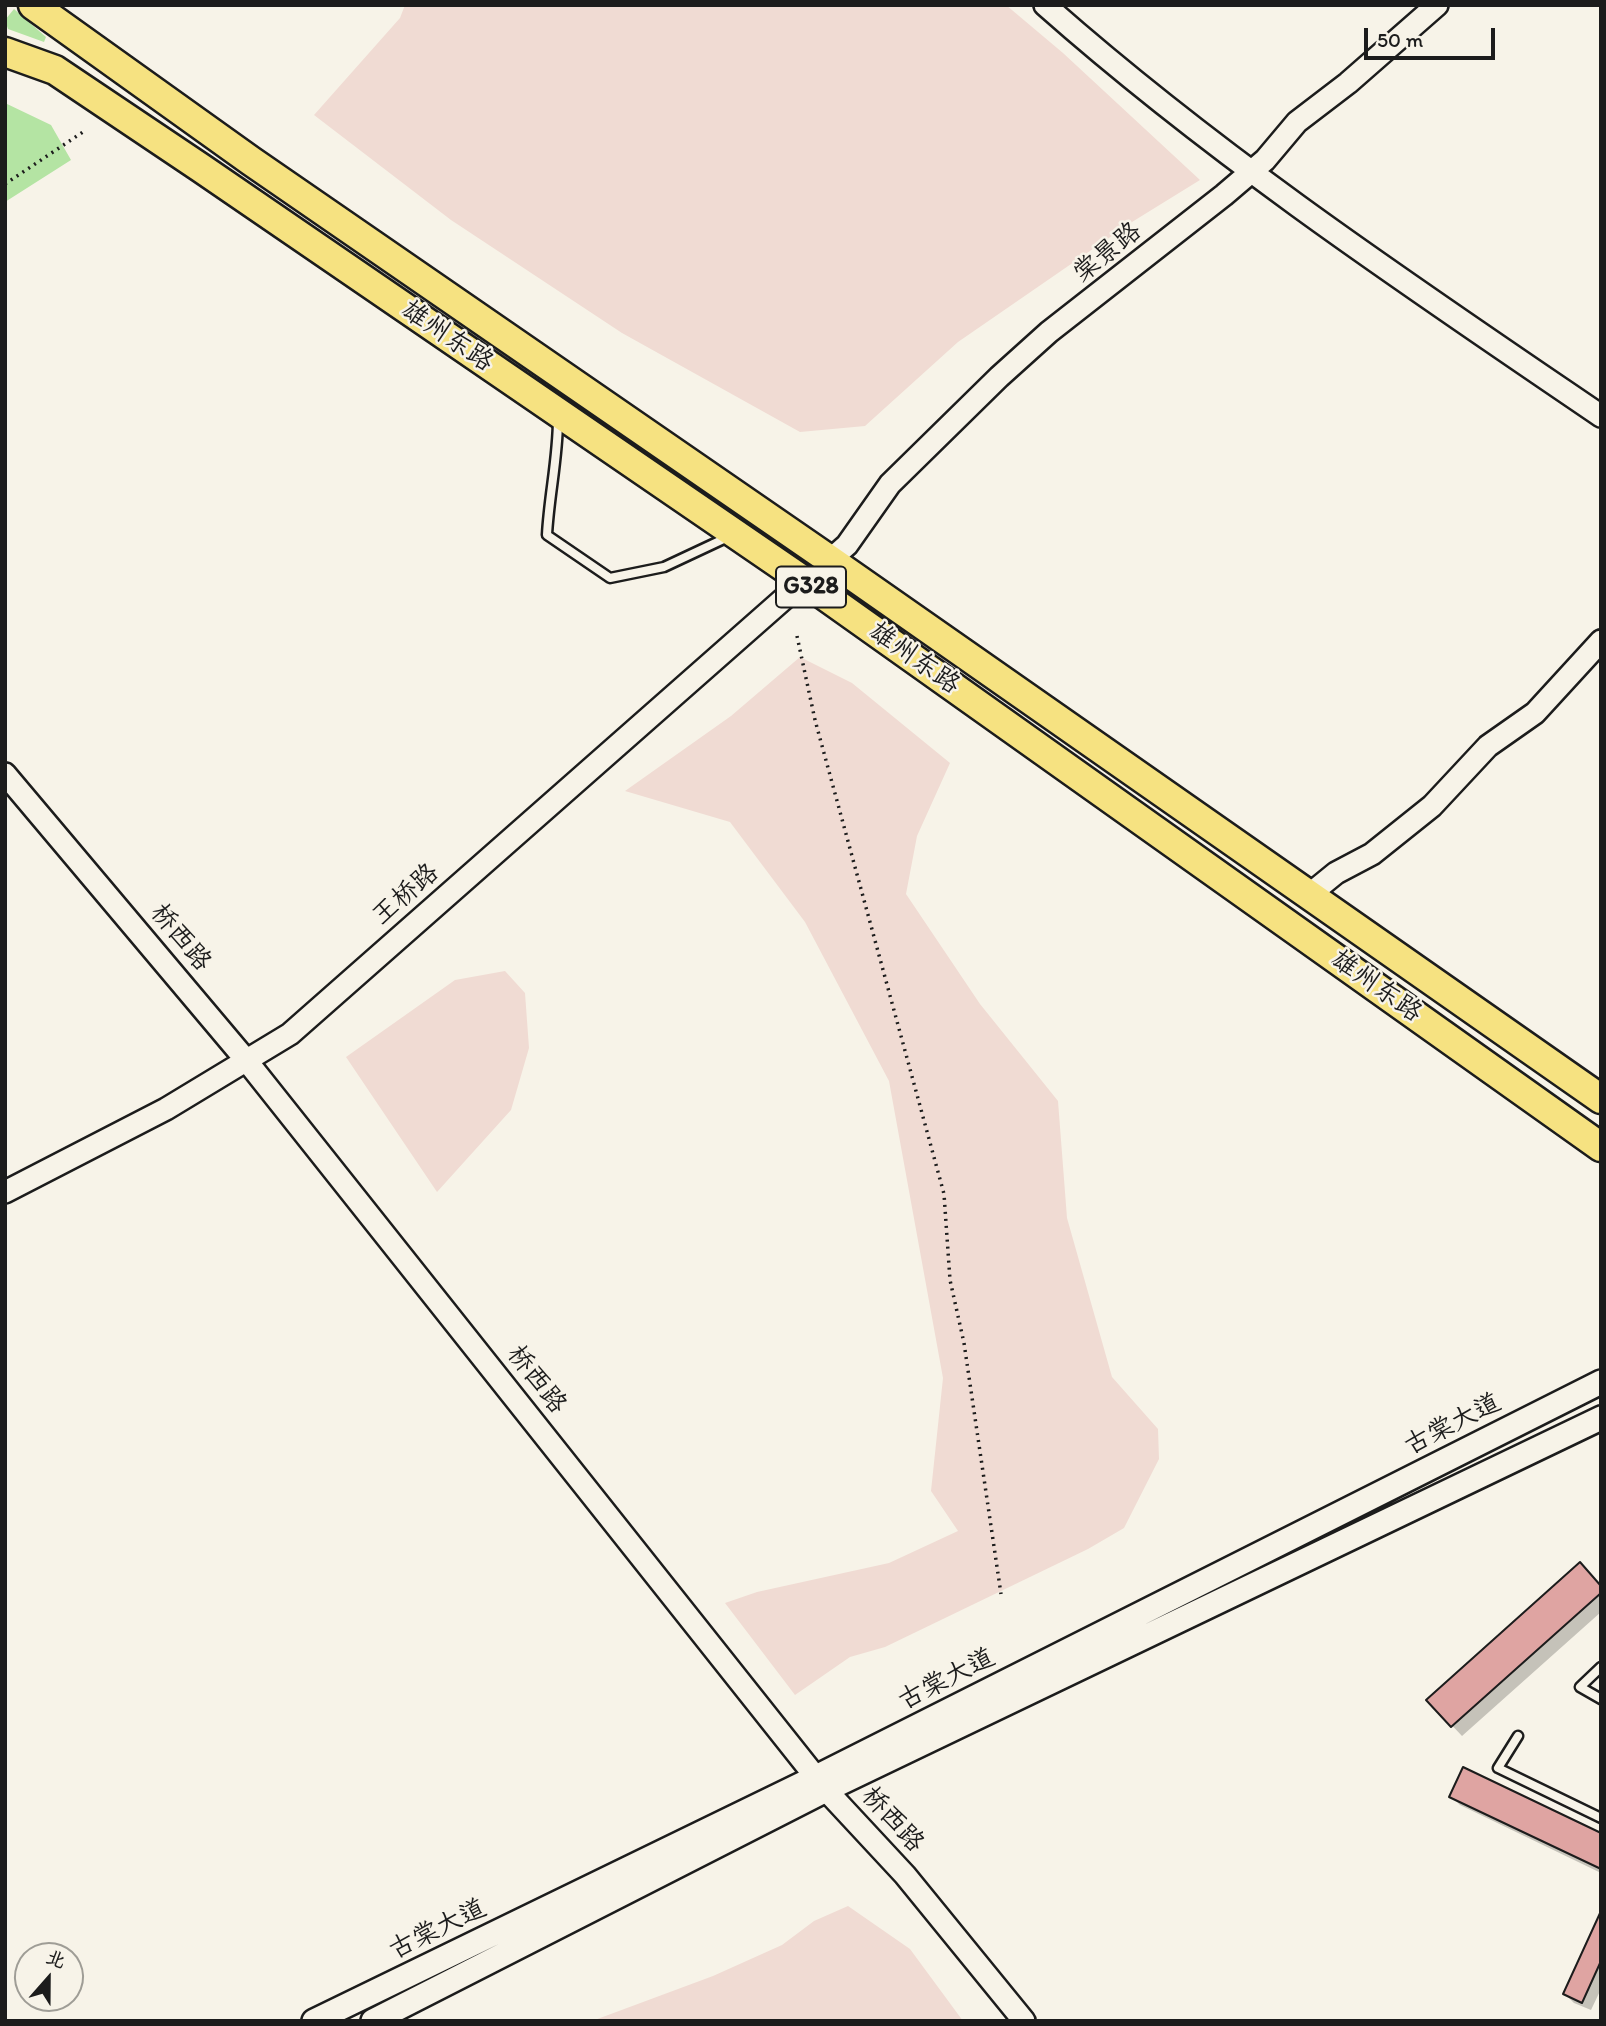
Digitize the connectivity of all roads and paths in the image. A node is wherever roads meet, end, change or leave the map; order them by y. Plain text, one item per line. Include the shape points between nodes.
1 (33, 5) edge
2 (1045, 5) edge
3 (1437, 5) edge
4 (5, 52) edge
5 (86, 131) dead end
6 (1249, 171) junction
7 (5, 184) edge
8 (558, 413) junction
9 (1601, 416) edge
10 (734, 534) junction
11 (830, 560) junction
12 (804, 581) junction
13 (797, 636) dead end
14 (1601, 641) edge
15 (5, 775) edge
16 (1309, 895) junction
17 (246, 1060) junction
18 (1601, 1099) edge
19 (1601, 1147) edge
20 (5, 1192) edge
21 (1601, 1382) edge
22 (1601, 1418) edge
23 (1001, 1594) dead end
24 (1601, 1667) edge
25 (1601, 1699) edge
26 (1518, 1736) dead end
27 (821, 1783) junction
28 (1601, 1818) edge
29 (314, 2021) edge
30 (373, 2021) edge
31 (1024, 2021) edge

1 - 11 highway, 雄州东路 / G328
2 - 6 street via 1114,67
3 - 6 street, 棠景路 via 1297,122 1265,160
4 - 8 highway, 雄州东路 / G328 via 55,70
5 - 7 path
6 - 9 street
6 - 11 street, 棠景路 via 999,377 890,484
8 - 10 highway, 雄州东路 / G328
8 - 10 lane via 558,454 547,535 589,564 610,578 637,573 664,567
10 - 12 highway, 雄州东路 / G328
11 - 16 highway, 雄州东路 / G328
12 - 17 street, 王桥路 via 290,1034
12 - 19 highway, 雄州东路 / G328
13 - 23 path via 815,720 944,1194 950,1280 964,1343
14 - 16 street via 1535,713 1488,746 1432,806 1372,854 1336,873
15 - 17 street, 桥西路
16 - 18 highway, 雄州东路 / G328
17 - 20 street, 王桥路 via 166,1109
17 - 27 street, 桥西路
21 - 27 main road, 古棠大道
22 - 27 main road, 古棠大道
24 - 25 lane via 1580,1687
26 - 28 lane via 1498,1768
27 - 29 main road, 古棠大道
27 - 30 main road, 古棠大道
27 - 31 street, 桥西路 via 905,1875

